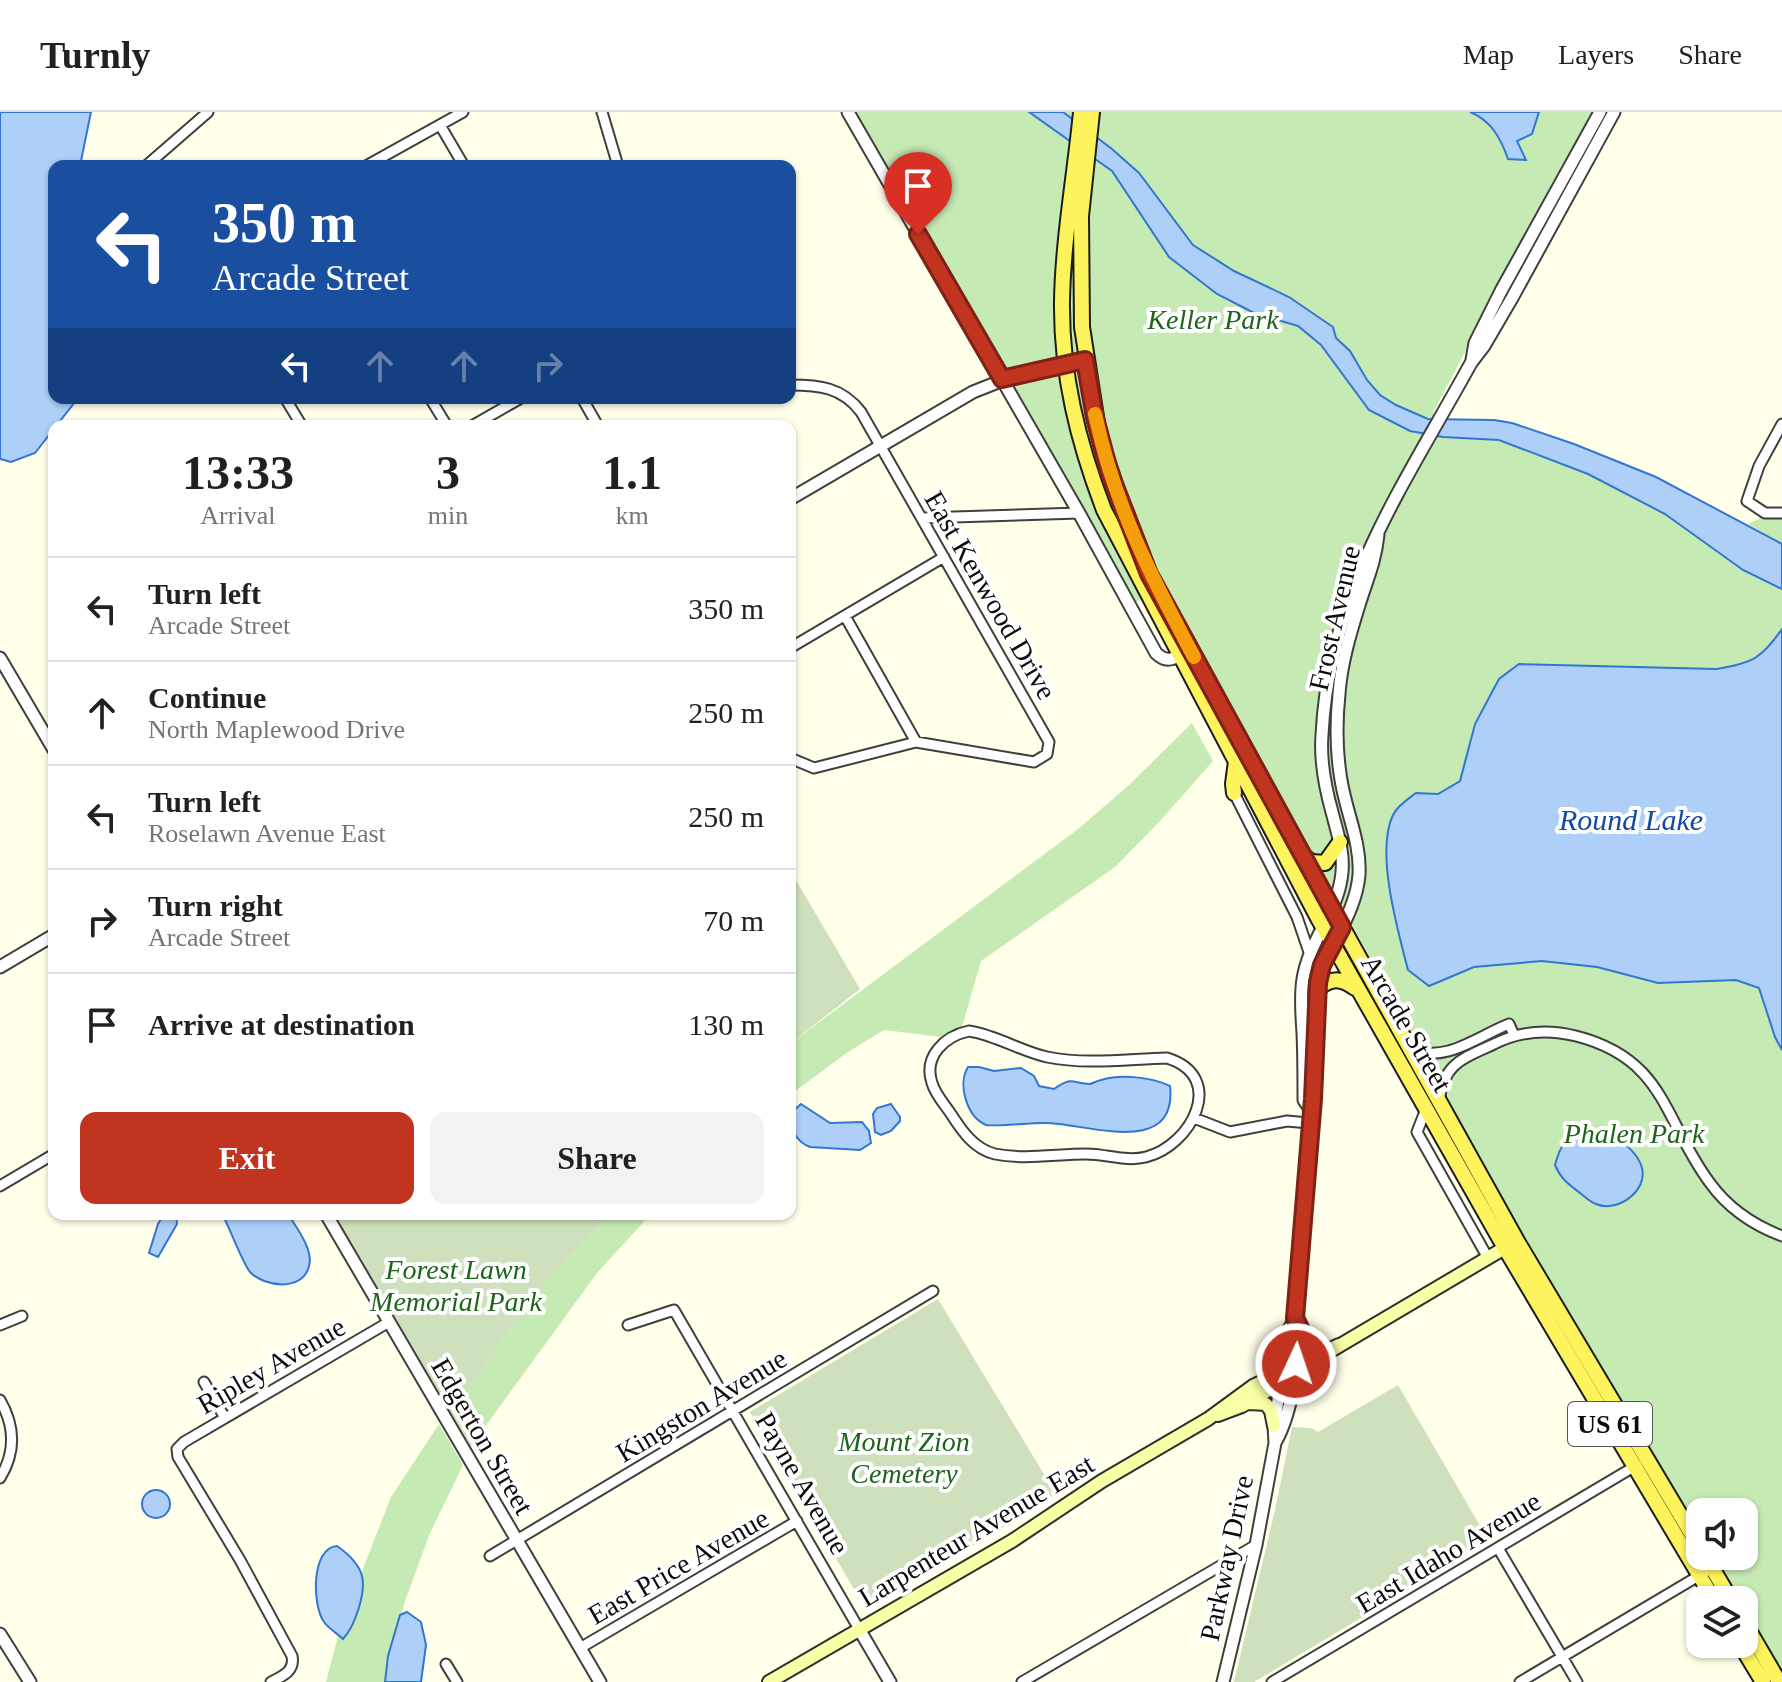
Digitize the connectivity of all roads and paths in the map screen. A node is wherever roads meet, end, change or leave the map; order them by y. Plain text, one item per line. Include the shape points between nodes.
1 (208, 112) edge
2 (463, 112) edge
3 (602, 112) edge
4 (848, 112) edge
5 (1081, 112) edge
6 (1092, 112) edge
7 (1600, 112) edge
8 (1614, 112) edge
9 (440, 125) junction
10 (153, 160) edge
11 (377, 160) edge
12 (460, 160) edge
13 (616, 160) edge
14 (1080, 178) junction
15 (1085, 360) junction
16 (1065, 363) junction
17 (1471, 363) junction
18 (1002, 379) junction
19 (796, 385) edge
20 (510, 404) edge
21 (482, 420) edge
22 (1782, 424) edge
23 (880, 446) junction
24 (796, 495) edge
25 (1079, 513) junction
26 (1782, 513) edge
27 (922, 518) junction
28 (1378, 535) junction
29 (944, 557) junction
30 (845, 616) junction
31 (796, 645) edge
32 (1186, 652) junction
33 (0, 658) edge
34 (48, 740) edge
35 (916, 742) junction
36 (1237, 753) junction
37 (796, 760) edge
38 (1234, 793) joint
39 (1340, 842) junction
40 (1302, 855) junction
41 (1333, 911) junction
42 (1342, 927) junction
43 (1324, 928) junction
44 (48, 939) edge
45 (1332, 944) junction
46 (1310, 955) junction
47 (0, 967) edge
48 (1317, 989) junction
49 (1359, 991) junction
50 (1514, 1035) junction
51 (1472, 1041) junction
52 (1409, 1047) junction
53 (1457, 1048) junction
54 (1478, 1052) junction
55 (1463, 1060) junction
56 (1432, 1105) junction
57 (1310, 1109) junction
58 (1194, 1118) junction
59 (1309, 1123) junction
60 (48, 1158) edge
61 (0, 1186) edge
62 (330, 1220) edge
63 (1782, 1236) edge
64 (1511, 1244) junction
65 (1488, 1258) junction
66 (933, 1291) dead end
67 (22, 1316) dead end
68 (389, 1322) junction
69 (0, 1325) edge
70 (628, 1325) dead end
71 (1289, 1373) junction
72 (204, 1382) dead end
73 (2, 1404) edge
74 (1242, 1406) junction
75 (734, 1412) junction
76 (225, 1418) junction
77 (1208, 1419) junction
78 (1274, 1426) junction
79 (1275, 1443) junction
80 (1641, 1463) junction
81 (0, 1478) edge
82 (797, 1521) junction
83 (1686, 1528) edge
84 (1686, 1536) edge
85 (517, 1540) junction
86 (1256, 1545) junction
87 (1498, 1548) junction
88 (490, 1556) dead end
89 (1700, 1570) edge
90 (1707, 1570) edge
91 (1720, 1586) edge
92 (859, 1629) junction
93 (0, 1634) edge
94 (580, 1648) junction
95 (1758, 1652) edge
96 (1563, 1657) junction
97 (1752, 1658) edge
98 (446, 1664) dead end
99 (1772, 1681) edge
100 (30, 1682) edge
101 (271, 1682) edge
102 (457, 1682) edge
103 (600, 1682) edge
104 (769, 1682) edge
105 (890, 1682) edge
106 (1022, 1682) edge
107 (1223, 1682) edge
108 (1272, 1682) edge
109 (1520, 1682) edge
110 (1577, 1682) edge

1 - 10 street
2 - 9 street
3 - 13 street
4 - 18 street
5 - 14 main road, US 61
6 - 14 main road, US 61
7 - 17 street, Frost Avenue via 1501,291
8 - 17 street, Frost Avenue
9 - 11 street
9 - 12 street
14 - 15 main road, US 61
14 - 16 main road, US 61 via 1063,276
15 - 16 street
15 - 32 main road, US 61 via 1099,436 1121,506
16 - 18 street
16 - 32 main road, US 61 via 1080,443 1104,510
17 - 28 street, Frost Avenue
18 - 23 street
18 - 25 street
19 - 23 street, East Kenwood Drive via 841,393 855,405
20 - 21 street
22 - 26 street via 1747,501 1765,513
23 - 24 street
23 - 27 street, East Kenwood Drive
25 - 27 street
25 - 32 street via 1156,653 1171,660
27 - 29 street, East Kenwood Drive
28 - 39 street, Frost Avenue via 1349,595 1325,694 1324,776
28 - 42 street, Frost Avenue via 1339,692 1341,782 1360,860 1359,880
29 - 30 street
29 - 35 street, East Kenwood Drive via 1047,737 1049,749 1034,762
30 - 31 street
30 - 35 street
32 - 36 main road, Arcade Street / US 61
33 - 34 street
35 - 37 street via 814,768
36 - 38 main road
36 - 40 main road, Arcade Street / US 61
36 - 43 main road, Arcade Street / US 61
38 - 46 street via 1297,917
39 - 40 main road via 1325,863
39 - 41 street, Frost Avenue via 1342,871
40 - 41 main road, Arcade Street / US 61
41 - 42 main road, Arcade Street / US 61
41 - 43 street, Frost Avenue
42 - 45 street, Frost Avenue
42 - 52 main road, Arcade Street / US 61
43 - 45 main road, Arcade Street / US 61
43 - 46 street, Parkway Drive
44 - 47 street
45 - 48 street, Parkway Drive
45 - 49 main road, Arcade Street / US 61
46 - 57 street, Parkway Drive via 1302,1004 1304,1100
48 - 49 main road via 1333,979
48 - 57 street, Parkway Drive
49 - 56 main road, Arcade Street / US 61
50 - 51 street via 1509,1024
50 - 54 street
50 - 63 street via 1562,1032 1610,1047 1631,1061 1651,1080 1709,1182 1748,1220
51 - 53 street
51 - 54 street
52 - 53 street via 1430,1055
52 - 56 main road, Arcade Street / US 61
53 - 55 street
54 - 55 street
55 - 56 street via 1445,1074
56 - 64 main road, Arcade Street / US 61
56 - 65 street via 1417,1132
57 - 59 street, Parkway Drive
58 - 58 street via 1198,1085 1186,1068 1167,1058 1069,1060 1033,1054 969,1031 946,1040 932,1059 931,1082 963,1133 995,1154 1149,1156 1164,1149
58 - 59 street via 1230,1132 1287,1121
59 - 71 street, Parkway Drive via 1295,1318 1300,1328
60 - 61 street
62 - 68 street, Edgerton Street
64 - 65 main road, Larpenteur Avenue East
64 - 80 main road, Arcade Street / US 61
65 - 71 main road, Larpenteur Avenue East
66 - 75 street, Kingston Avenue
67 - 69 street
68 - 76 street, Ripley Avenue
68 - 85 street, Edgerton Street
70 - 75 street, Payne Avenue via 674,1310
71 - 74 main road, Larpenteur Avenue East
71 - 77 main road, Larpenteur Avenue East via 1236,1396
71 - 78 street, Parkway Drive
71 - 79 street, Parkway Drive via 1284,1427
72 - 76 street
73 - 81 street via 13,1438
74 - 77 main road, Larpenteur Avenue East
74 - 78 main road via 1266,1404
75 - 82 street, Payne Avenue
75 - 85 street, Kingston Avenue
76 - 101 street, Ripley Avenue via 177,1449 178,1457 292,1656 292,1666
77 - 92 main road, Larpenteur Avenue East
78 - 79 street, Parkway Drive
79 - 86 street, Parkway Drive
80 - 83 main road, Arcade Street / US 61
80 - 84 main road, Arcade Street / US 61
80 - 87 street, East Idaho Avenue
82 - 92 street, Payne Avenue
82 - 94 street, East Price Avenue
85 - 88 street, Kingston Avenue
85 - 94 street, Edgerton Street
86 - 106 street
86 - 107 street, Parkway Drive
87 - 96 street
87 - 108 street, East Idaho Avenue
89 - 96 street
90 - 91 main road, Arcade Street / US 61
92 - 104 main road, Larpenteur Avenue East
92 - 105 street, Payne Avenue
93 - 100 street
94 - 103 street, Edgerton Street
95 - 99 main road
96 - 109 street
96 - 110 street
97 - 99 main road
98 - 102 street

